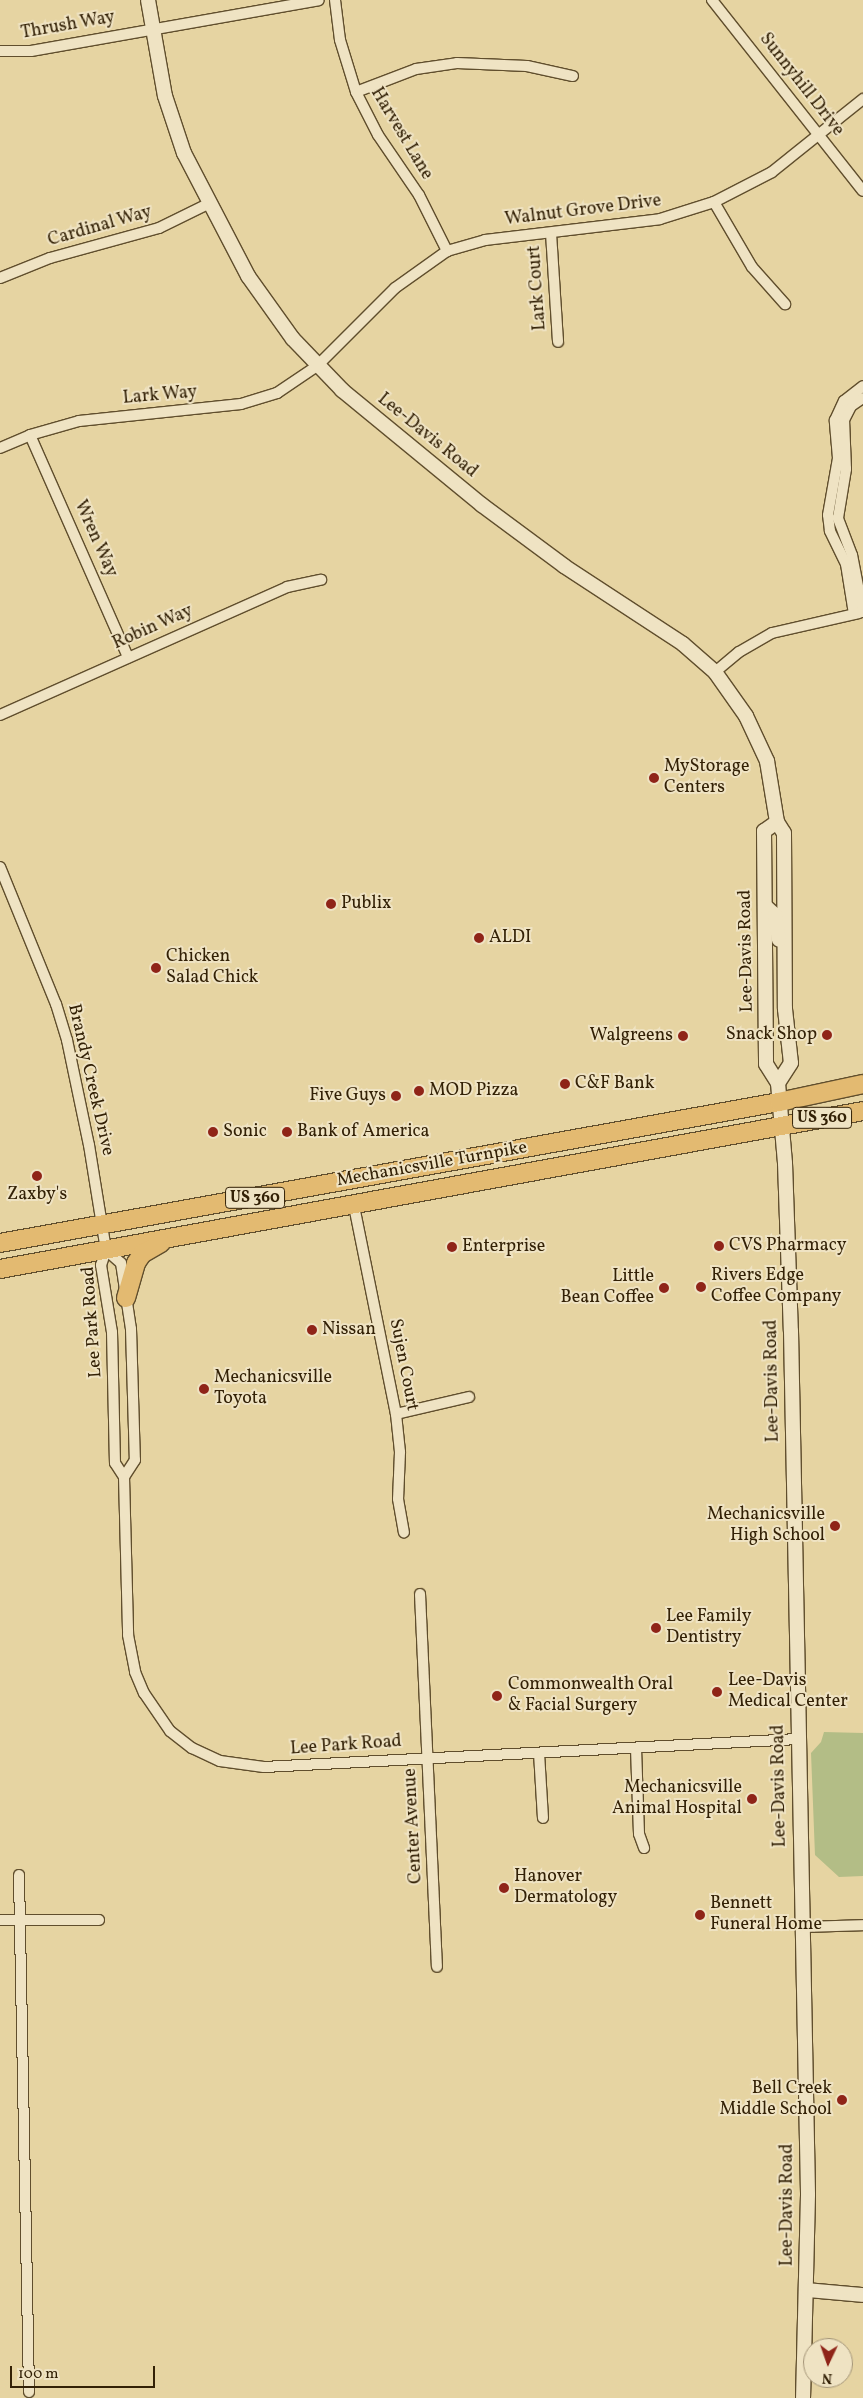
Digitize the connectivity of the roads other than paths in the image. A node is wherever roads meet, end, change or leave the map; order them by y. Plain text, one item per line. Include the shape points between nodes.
1 (148, 0) edge
2 (319, 0) edge
3 (335, 0) edge
4 (717, 2) edge
5 (152, 27) junction
6 (0, 51) edge
7 (573, 76) dead end
8 (356, 92) junction
9 (863, 99) edge
10 (820, 135) junction
11 (863, 191) edge
12 (714, 202) junction
13 (208, 204) junction
14 (551, 233) junction
15 (447, 251) junction
16 (0, 278) edge
17 (785, 304) dead end
18 (558, 342) dead end
19 (317, 366) junction
20 (863, 386) edge
21 (863, 398) edge
22 (30, 435) junction
23 (0, 448) edge
24 (321, 580) dead end
25 (860, 613) edge
26 (128, 658) junction
27 (715, 672) junction
28 (0, 715) edge
29 (777, 822) junction
30 (0, 867) edge
31 (765, 906) junction
32 (786, 968) junction
33 (778, 1083) junction
34 (863, 1084) edge
35 (779, 1102) junction
36 (863, 1111) edge
37 (782, 1126) junction
38 (354, 1206) junction
39 (103, 1225) junction
40 (172, 1237) junction
41 (0, 1243) edge
42 (106, 1250) junction
43 (0, 1270) edge
44 (126, 1298) junction
45 (469, 1397) dead end
46 (396, 1414) junction
47 (124, 1478) junction
48 (404, 1532) dead end
49 (420, 1594) dead end
50 (798, 1739) junction
51 (636, 1748) junction
52 (539, 1753) junction
53 (426, 1757) junction
54 (543, 1818) dead end
55 (644, 1848) dead end
56 (19, 1876) dead end
57 (0, 1920) edge
58 (20, 1920) junction
59 (99, 1920) dead end
60 (863, 1925) edge
61 (801, 1927) junction
62 (437, 1967) dead end
63 (807, 2290) junction
64 (863, 2295) edge
65 (30, 2392) dead end
66 (803, 2398) edge

1 - 5 main road, Lee-Davis Road
2 - 5 street, Thrush Way
3 - 8 street, Harvest Lane via 340,40
4 - 10 street, Sunnyhill Drive
5 - 6 street, Thrush Way via 30,51
5 - 13 main road, Lee-Davis Road via 175,128
7 - 8 street via 527,66 457,63 416,69
8 - 15 street, Harvest Lane via 378,135 419,195
9 - 10 street, Walnut Grove Drive
10 - 11 street, Sunnyhill Drive
10 - 12 street, Walnut Grove Drive via 772,172
12 - 14 street, Walnut Grove Drive via 660,219
12 - 17 street via 752,268
13 - 16 street, Cardinal Way via 159,228 50,258
13 - 19 main road, Lee-Davis Road via 260,296
14 - 15 street, Walnut Grove Drive via 485,240
14 - 18 street, Lark Court
15 - 19 street, Walnut Grove Drive via 395,288
19 - 22 street, Lark Way via 276,393 241,404 79,421
19 - 27 main road, Lee-Davis Road via 372,416 526,540 663,629
20 - 25 street via 844,401 835,420 838,458 828,515 830,531 846,564
21 - 25 street via 851,406 844,420 846,469 838,518 852,555
22 - 23 street, Lark Way
22 - 26 street, Wren Way
24 - 26 street, Robin Way via 287,587
25 - 27 street via 772,633 738,652
26 - 28 street, Robin Way
27 - 29 main road, Lee-Davis Road via 746,716 761,747 772,779
29 - 31 main road, Lee-Davis Road via 764,831
29 - 32 main road, Lee-Davis Road via 784,833
30 - 39 street, Brandy Creek Drive via 40,959 67,1040
31 - 32 main road via 774,915
31 - 33 main road, Lee-Davis Road via 766,1064
32 - 33 main road, Lee-Davis Road via 785,1009 791,1063
33 - 35 main road, Lee-Davis Road
34 - 35 highway, Mechanicsville Turnpike / US 360
35 - 37 main road, Lee-Davis Road
35 - 39 highway, Mechanicsville Turnpike / US 360
36 - 37 highway, Mechanicsville Turnpike / US 360
37 - 38 highway, Mechanicsville Turnpike / US 360
37 - 50 main road, Lee-Davis Road via 791,1331
38 - 40 highway, Mechanicsville Turnpike / US 360
38 - 46 street, Sujen Court
39 - 41 highway, Mechanicsville Turnpike / US 360
39 - 42 street, Brandy Creek Drive
40 - 42 highway, Mechanicsville Turnpike / US 360
40 - 44 highway via 149,1249 136,1263
42 - 43 highway, Mechanicsville Turnpike / US 360
42 - 44 street, Lee Park Road via 120,1263
42 - 47 street, Lee Park Road via 102,1266 112,1332 116,1463
44 - 47 street, Lee Park Road via 134,1375 134,1460
45 - 46 street
46 - 48 street, Sujen Court via 400,1452 398,1499
47 - 53 street, Lee Park Road via 130,1654 144,1693 178,1738 207,1756 246,1766
49 - 53 street, Center Avenue
50 - 51 street, Lee Park Road
50 - 61 main road, Lee-Davis Road
51 - 52 street, Lee Park Road
51 - 55 street via 639,1834
52 - 53 street, Lee Park Road
52 - 54 street
53 - 62 street, Center Avenue
56 - 58 street
57 - 58 street
58 - 59 street
58 - 65 street
60 - 61 street
61 - 63 main road, Lee-Davis Road
63 - 64 main road
63 - 66 main road, Lee-Davis Road

